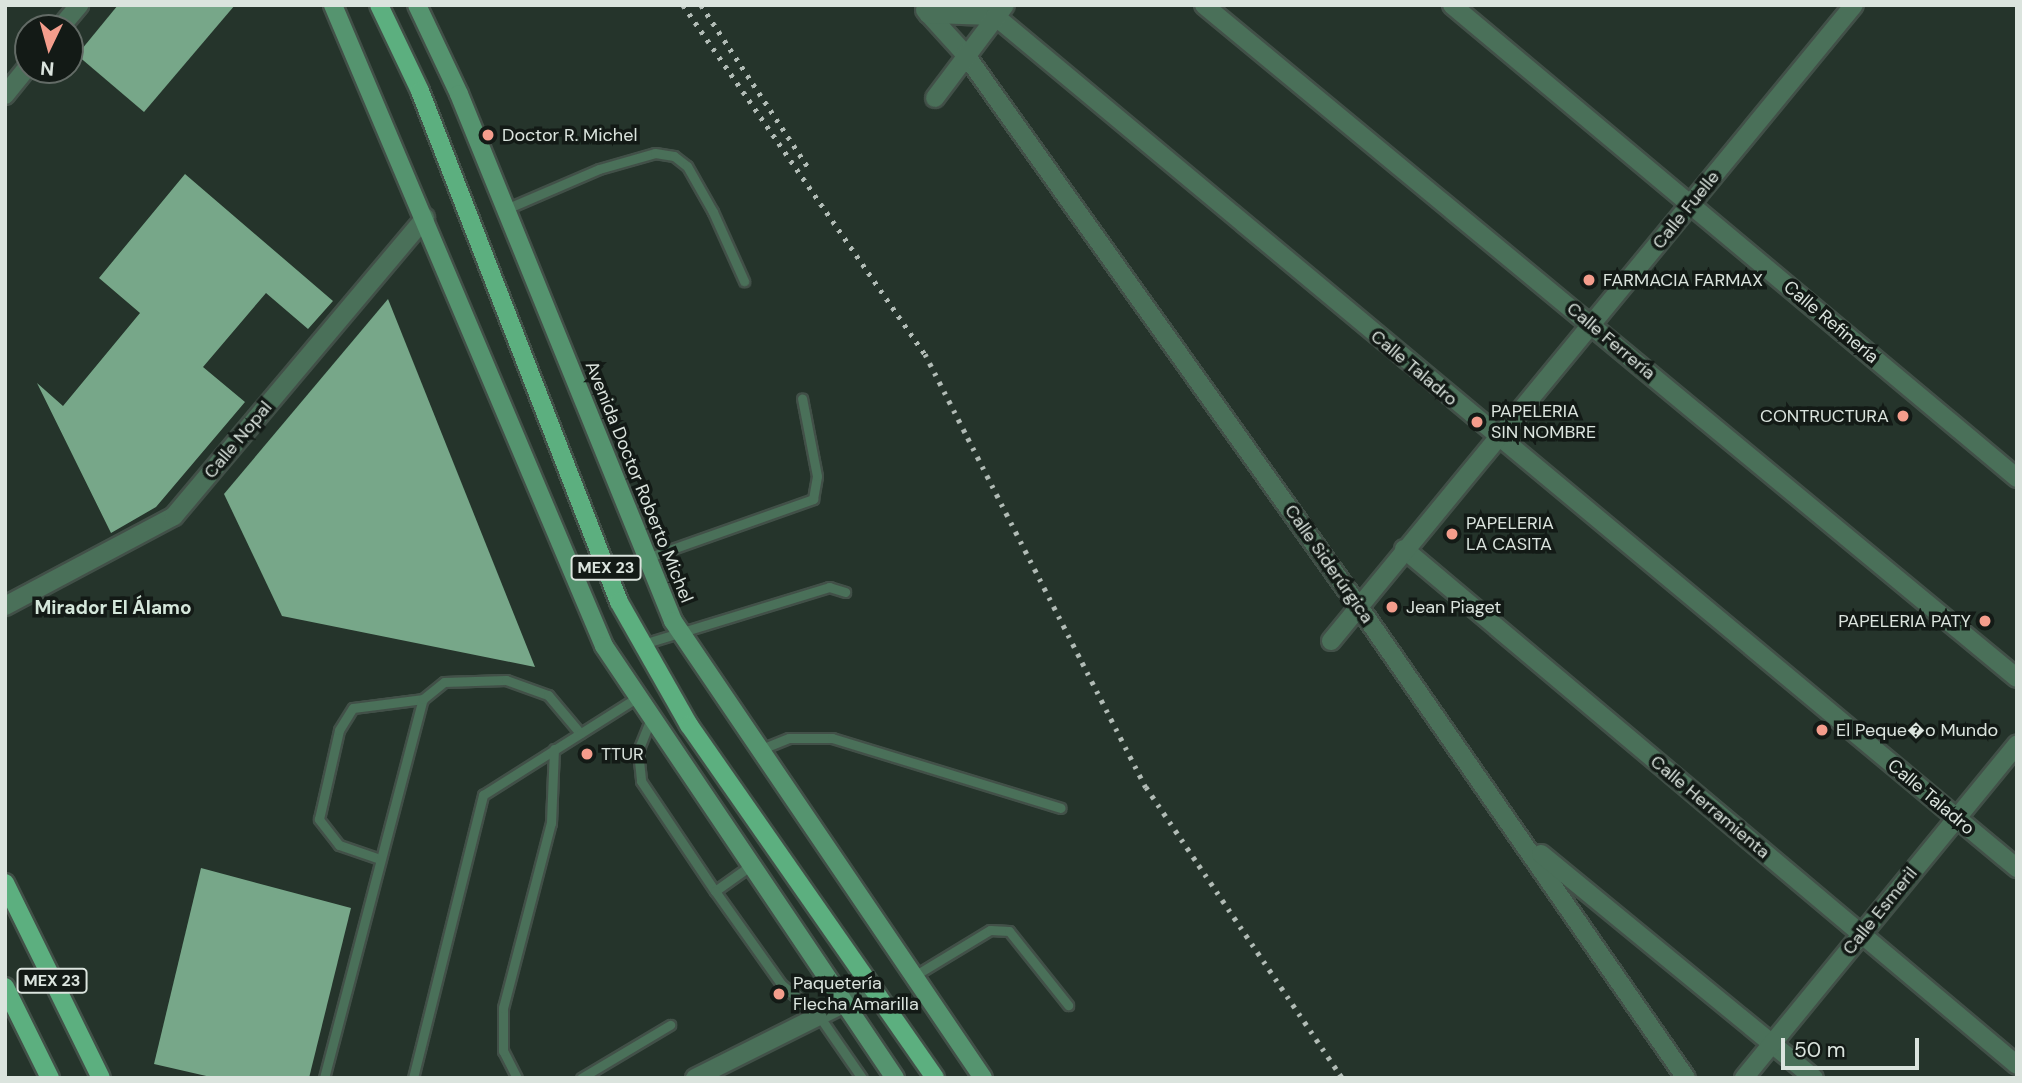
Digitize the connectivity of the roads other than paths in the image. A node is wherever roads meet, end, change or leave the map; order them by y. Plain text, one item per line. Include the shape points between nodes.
1 (333, 5) edge
2 (379, 5) edge
3 (417, 5) edge
4 (1204, 5) edge
5 (1452, 5) edge
6 (1854, 5) edge
7 (924, 9) edge
8 (1000, 11) edge
9 (965, 54) junction
10 (935, 98) dead end
11 (1691, 204) junction
12 (506, 209) junction
13 (425, 218) junction
14 (744, 281) dead end
15 (1592, 325) junction
16 (802, 398) dead end
17 (1497, 438) junction
18 (2017, 478) edge
19 (1404, 549) junction
20 (646, 559) junction
21 (607, 572) junction
22 (845, 592) dead end
23 (1357, 604) junction
24 (5, 606) edge
25 (680, 632) junction
26 (1331, 641) dead end
27 (643, 645) junction
28 (2017, 678) edge
29 (423, 699) junction
30 (635, 699) junction
31 (650, 721) junction
32 (580, 733) junction
33 (2017, 744) edge
34 (554, 749) junction
35 (758, 750) junction
36 (1061, 808) dead end
37 (1956, 818) junction
38 (1525, 841) junction
39 (377, 858) junction
40 (750, 866) junction
41 (2017, 868) edge
42 (5, 883) edge
43 (715, 891) junction
44 (1861, 935) junction
45 (914, 976) junction
46 (5, 987) edge
47 (873, 989) junction
48 (843, 1004) junction
49 (1068, 1005) dead end
50 (819, 1016) junction
51 (670, 1025) dead end
52 (1773, 1042) junction
53 (2017, 1065) edge
54 (50, 1078) edge
55 (101, 1078) edge
56 (324, 1078) edge
57 (413, 1078) edge
58 (517, 1078) edge
59 (581, 1078) edge
60 (695, 1078) edge
61 (862, 1078) edge
62 (895, 1078) edge
63 (935, 1078) edge
64 (983, 1078) edge
65 (1686, 1078) edge
66 (1744, 1078) edge
67 (1814, 1078) edge

1 - 13 main road
2 - 21 main road, MEX 23 via 420,91
3 - 12 main road, Avenida Doctor Roberto Michel
4 - 15 street, Calle Ferrería
5 - 11 street, Calle Refinería
6 - 11 street, Calle Fuelle
7 - 8 street
7 - 9 street, Calle Siderúrgica
8 - 9 street
8 - 17 street, Calle Taladro
9 - 10 street
9 - 23 street, Calle Siderúrgica
11 - 15 street, Calle Fuelle
11 - 18 street, Calle Refinería
12 - 14 lane via 599,169 655,153 674,156 687,166 713,212
12 - 20 main road, Avenida Doctor Roberto Michel
13 - 24 street, Calle Nopal via 174,516
13 - 30 main road via 582,601
15 - 17 street, Calle Fuelle
15 - 28 street, Calle Ferrería
16 - 20 lane via 817,476 813,499
17 - 19 street, Calle Fuelle
17 - 37 street, Calle Taladro
19 - 23 street, Calle Fuelle
19 - 44 street, Calle Herramienta
20 - 21 lane
20 - 25 main road, Avenida Doctor Roberto Michel
21 - 27 main road, MEX 23
22 - 25 lane via 828,587
23 - 26 street, Calle Fuelle
23 - 38 street, Calle Siderúrgica
25 - 27 lane
25 - 35 main road, Avenida Doctor Roberto Michel
27 - 47 main road, MEX 23 via 689,725
29 - 32 lane via 444,682 506,680 548,695
29 - 39 lane
29 - 39 lane via 354,708 339,730 319,819 339,845
30 - 31 main road
30 - 32 lane
31 - 40 main road
31 - 43 lane via 638,751 641,781
32 - 34 lane
33 - 37 street, Calle Esmeril
34 - 57 lane via 491,786 476,810
34 - 58 lane via 551,823 503,1008 503,1051
35 - 36 lane via 789,738 832,738
35 - 45 main road, Avenida Doctor Roberto Michel
37 - 41 street, Calle Taladro
37 - 44 street, Calle Esmeril
38 - 52 street
38 - 65 street, Calle Siderúrgica
39 - 56 lane
40 - 43 lane
40 - 48 main road
42 - 55 main road, MEX 23
43 - 50 lane via 781,984
44 - 52 street, Calle Esmeril
44 - 53 street, Calle Herramienta
45 - 49 lane via 990,929 1009,931
45 - 64 main road, Avenida Doctor Roberto Michel
46 - 54 main road, MEX 23
47 - 48 street
47 - 63 main road, MEX 23
48 - 50 street
48 - 62 main road
50 - 60 street
50 - 61 lane
51 - 59 lane
52 - 66 street, Calle Esmeril
52 - 67 street

